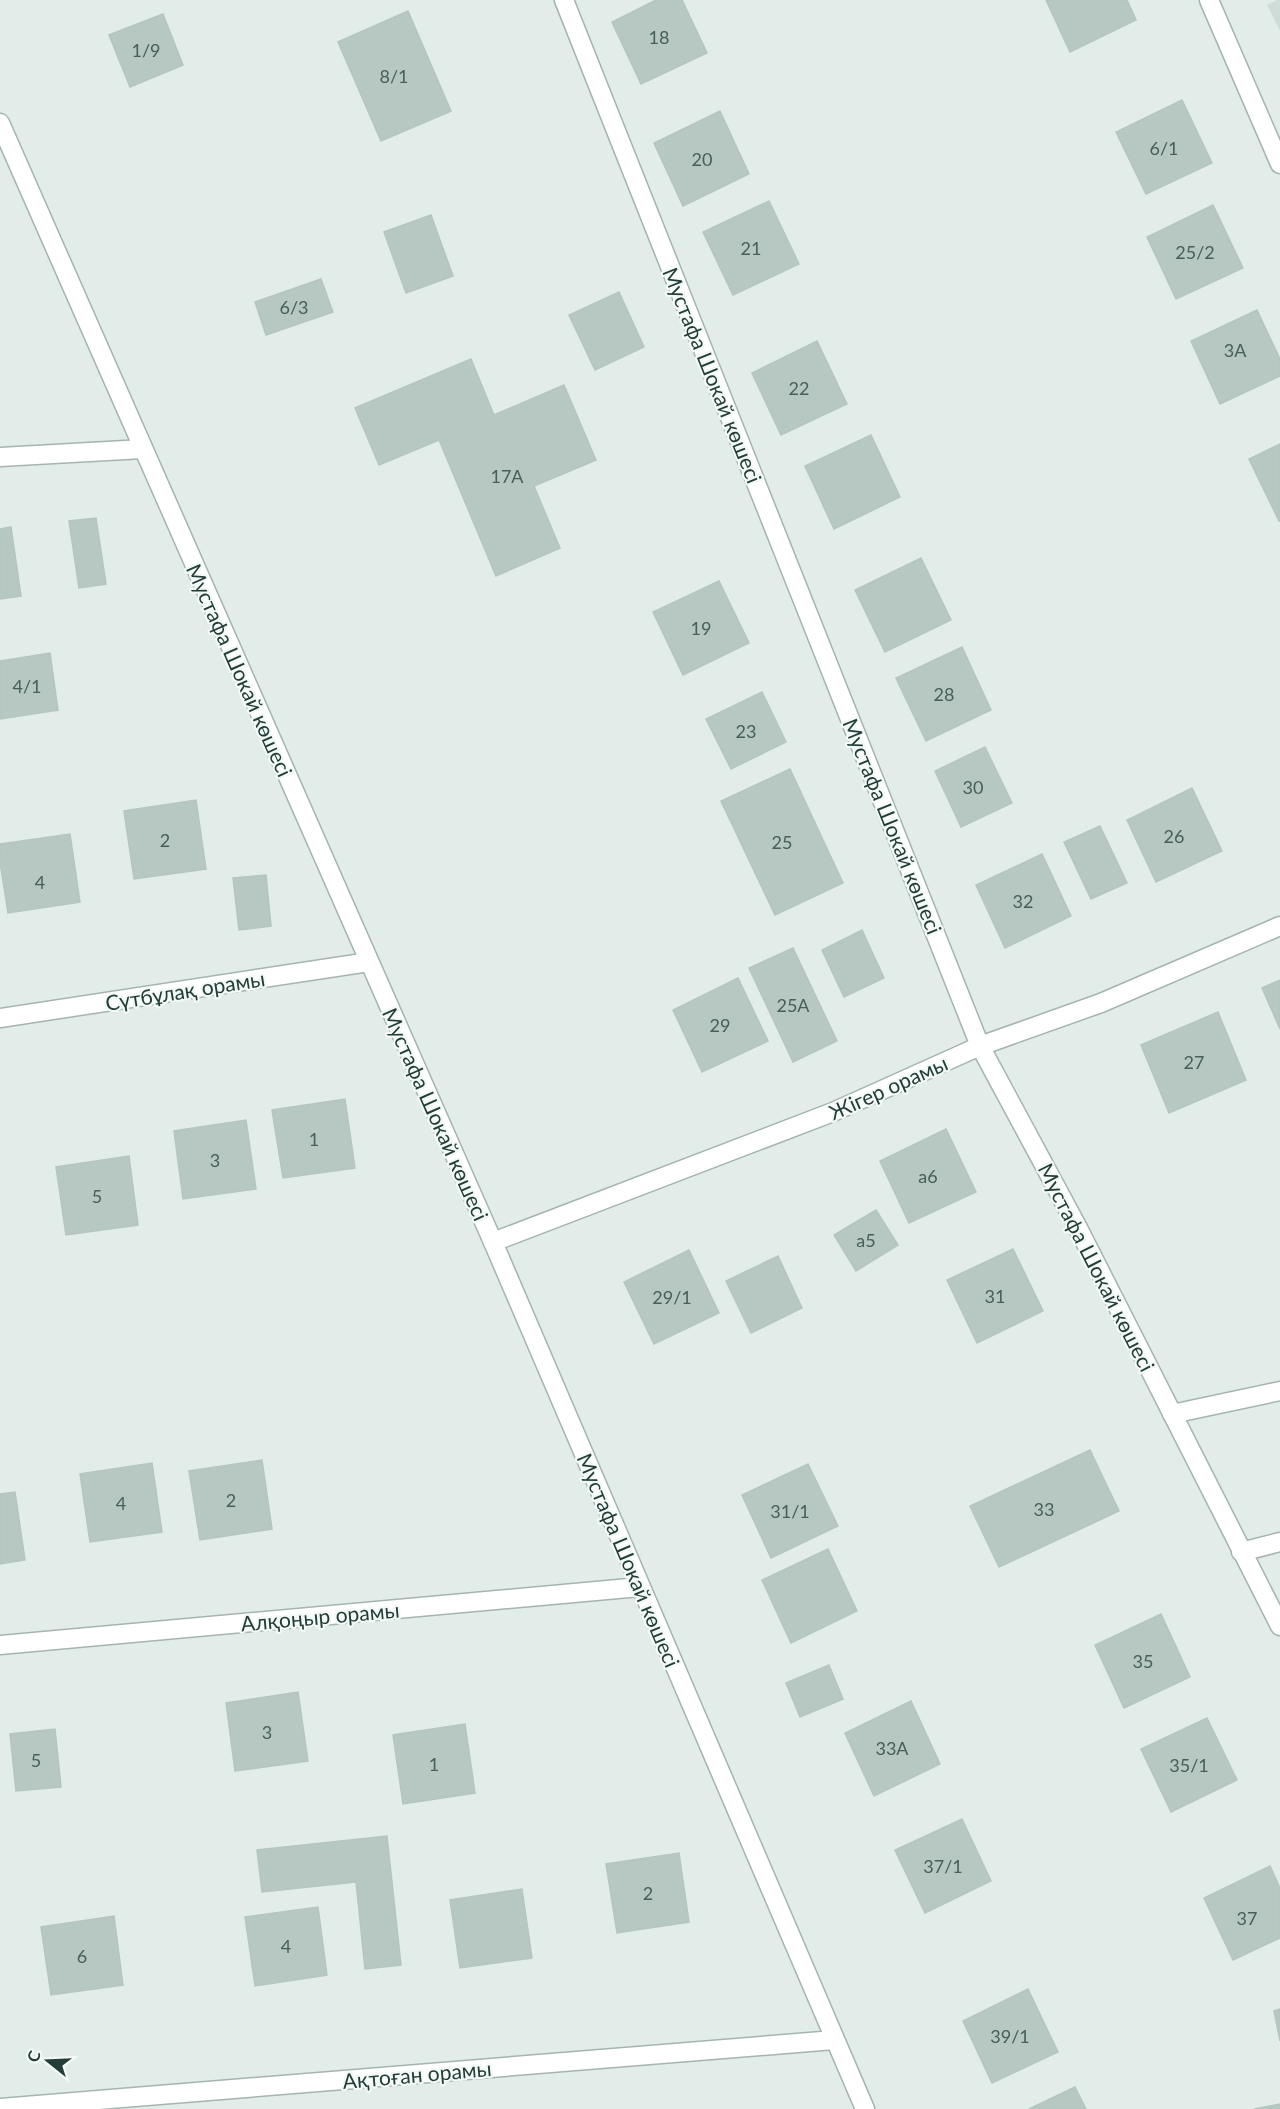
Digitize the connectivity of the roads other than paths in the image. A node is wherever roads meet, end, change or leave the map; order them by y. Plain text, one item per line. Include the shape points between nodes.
1 (564, 0) edge
2 (1209, 0) edge
3 (0, 123) edge
4 (1280, 164) edge
5 (143, 449) junction
6 (0, 457) edge
7 (1280, 926) edge
8 (369, 962) junction
9 (0, 1018) edge
10 (980, 1047) junction
11 (493, 1242) junction
12 (1280, 1391) edge
13 (1173, 1414) junction
14 (1280, 1542) edge
15 (1241, 1552) junction
16 (640, 1587) junction
17 (1280, 1626) edge
18 (0, 1645) edge
19 (834, 2040) junction
20 (0, 2108) edge
21 (865, 2109) edge

1 - 10 street, Мустафа Шокай көшесі
2 - 4 street
3 - 5 street, Мустафа Шокай көшесі
5 - 6 street
5 - 8 street, Мустафа Шокай көшесі
7 - 10 street, Жігер орамы via 1101,1003
8 - 9 street, Cүтбұлақ орамы
8 - 11 street, Мустафа Шокай көшесі
10 - 11 street, Жігер орамы via 833,1112
10 - 13 street, Мустафа Шокай көшесі
11 - 16 street, Мустафа Шокай көшесі
12 - 13 street
13 - 15 street, Мустафа Шокай көшесі
14 - 15 street
15 - 17 street, Мустафа Шокай көшесі
16 - 18 street, Алқоңыр орамы
16 - 19 street, Мустафа Шокай көшесі
19 - 20 street, Ақтоған орамы
19 - 21 street, Мустафа Шокай көшесі

